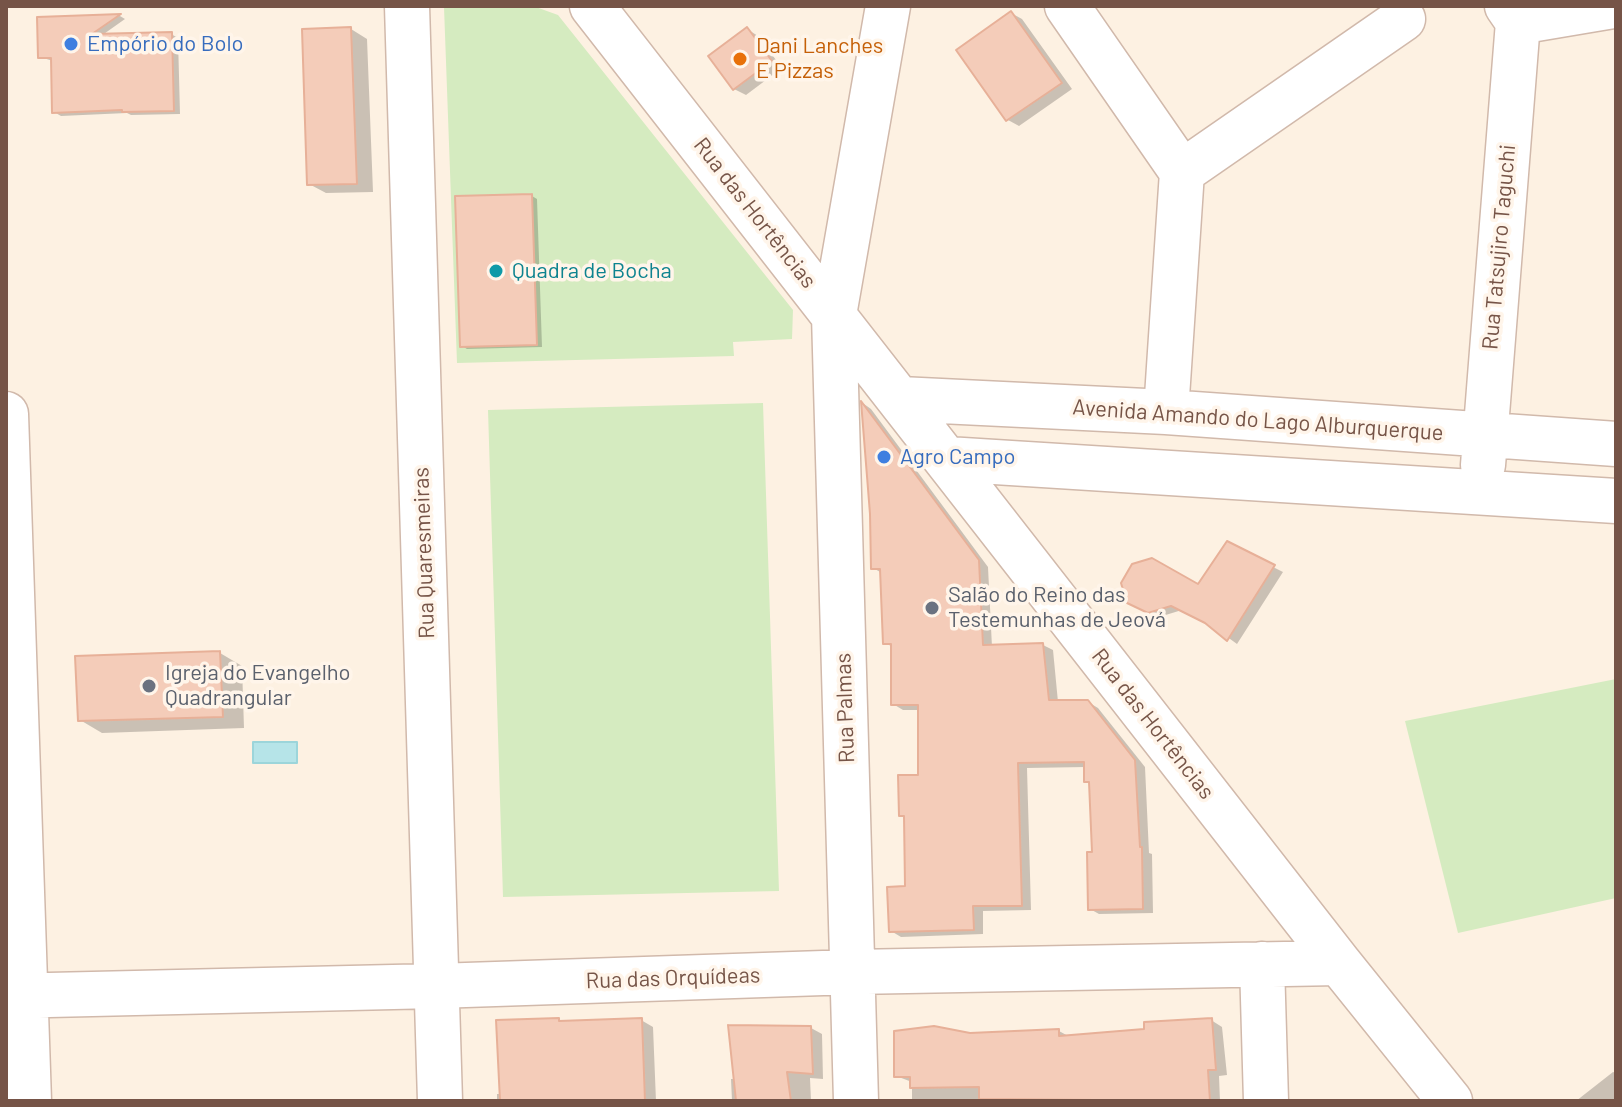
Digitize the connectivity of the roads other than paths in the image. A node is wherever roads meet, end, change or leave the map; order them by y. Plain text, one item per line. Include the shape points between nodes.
1 (407, 6) edge
2 (592, 6) edge
3 (888, 6) edge
4 (1067, 6) edge
5 (1613, 6) edge
6 (1512, 14) edge
7 (1403, 19) dead end
8 (1182, 172) junction
9 (834, 315) junction
10 (900, 399) junction
11 (1166, 412) junction
12 (6, 414) edge
13 (1484, 434) junction
14 (1616, 444) edge
15 (947, 459) junction
16 (1481, 491) junction
17 (1616, 501) edge
18 (1339, 963) junction
19 (1262, 964) junction
20 (853, 972) junction
21 (436, 986) junction
22 (16, 996) edge
23 (29, 1101) edge
24 (440, 1101) edge
25 (856, 1101) edge
26 (1266, 1101) edge
27 (1450, 1101) edge

1 - 21 street, Rua Quaresmeiras
2 - 9 street, Rua das Hortências
3 - 9 street, Rua Palmas
4 - 8 street
5 - 6 street
6 - 13 street, Rua Tatsujiro Taguchi
7 - 8 street
8 - 11 street
9 - 10 street, Rua das Hortências
9 - 20 street, Rua Palmas
10 - 11 street, Avenida Amando do Lago Alburquerque
10 - 15 street, Rua das Hortências
11 - 13 street, Avenida Amando do Lago Alburquerque
12 - 22 street
13 - 14 street, Avenida Amando do Lago Alburquerque
13 - 16 street, Rua Tatsujiro Taguchi
15 - 16 street
15 - 18 street, Rua das Hortências
16 - 17 street
18 - 19 street, Rua das Orquídeas
18 - 27 street, Rua das Hortências
19 - 20 street, Rua das Orquídeas
19 - 26 street
20 - 21 street, Rua das Orquídeas
20 - 25 street, Rua Palmas
21 - 22 street, Rua das Orquídeas
21 - 24 street, Rua Quaresmeiras
22 - 23 street

